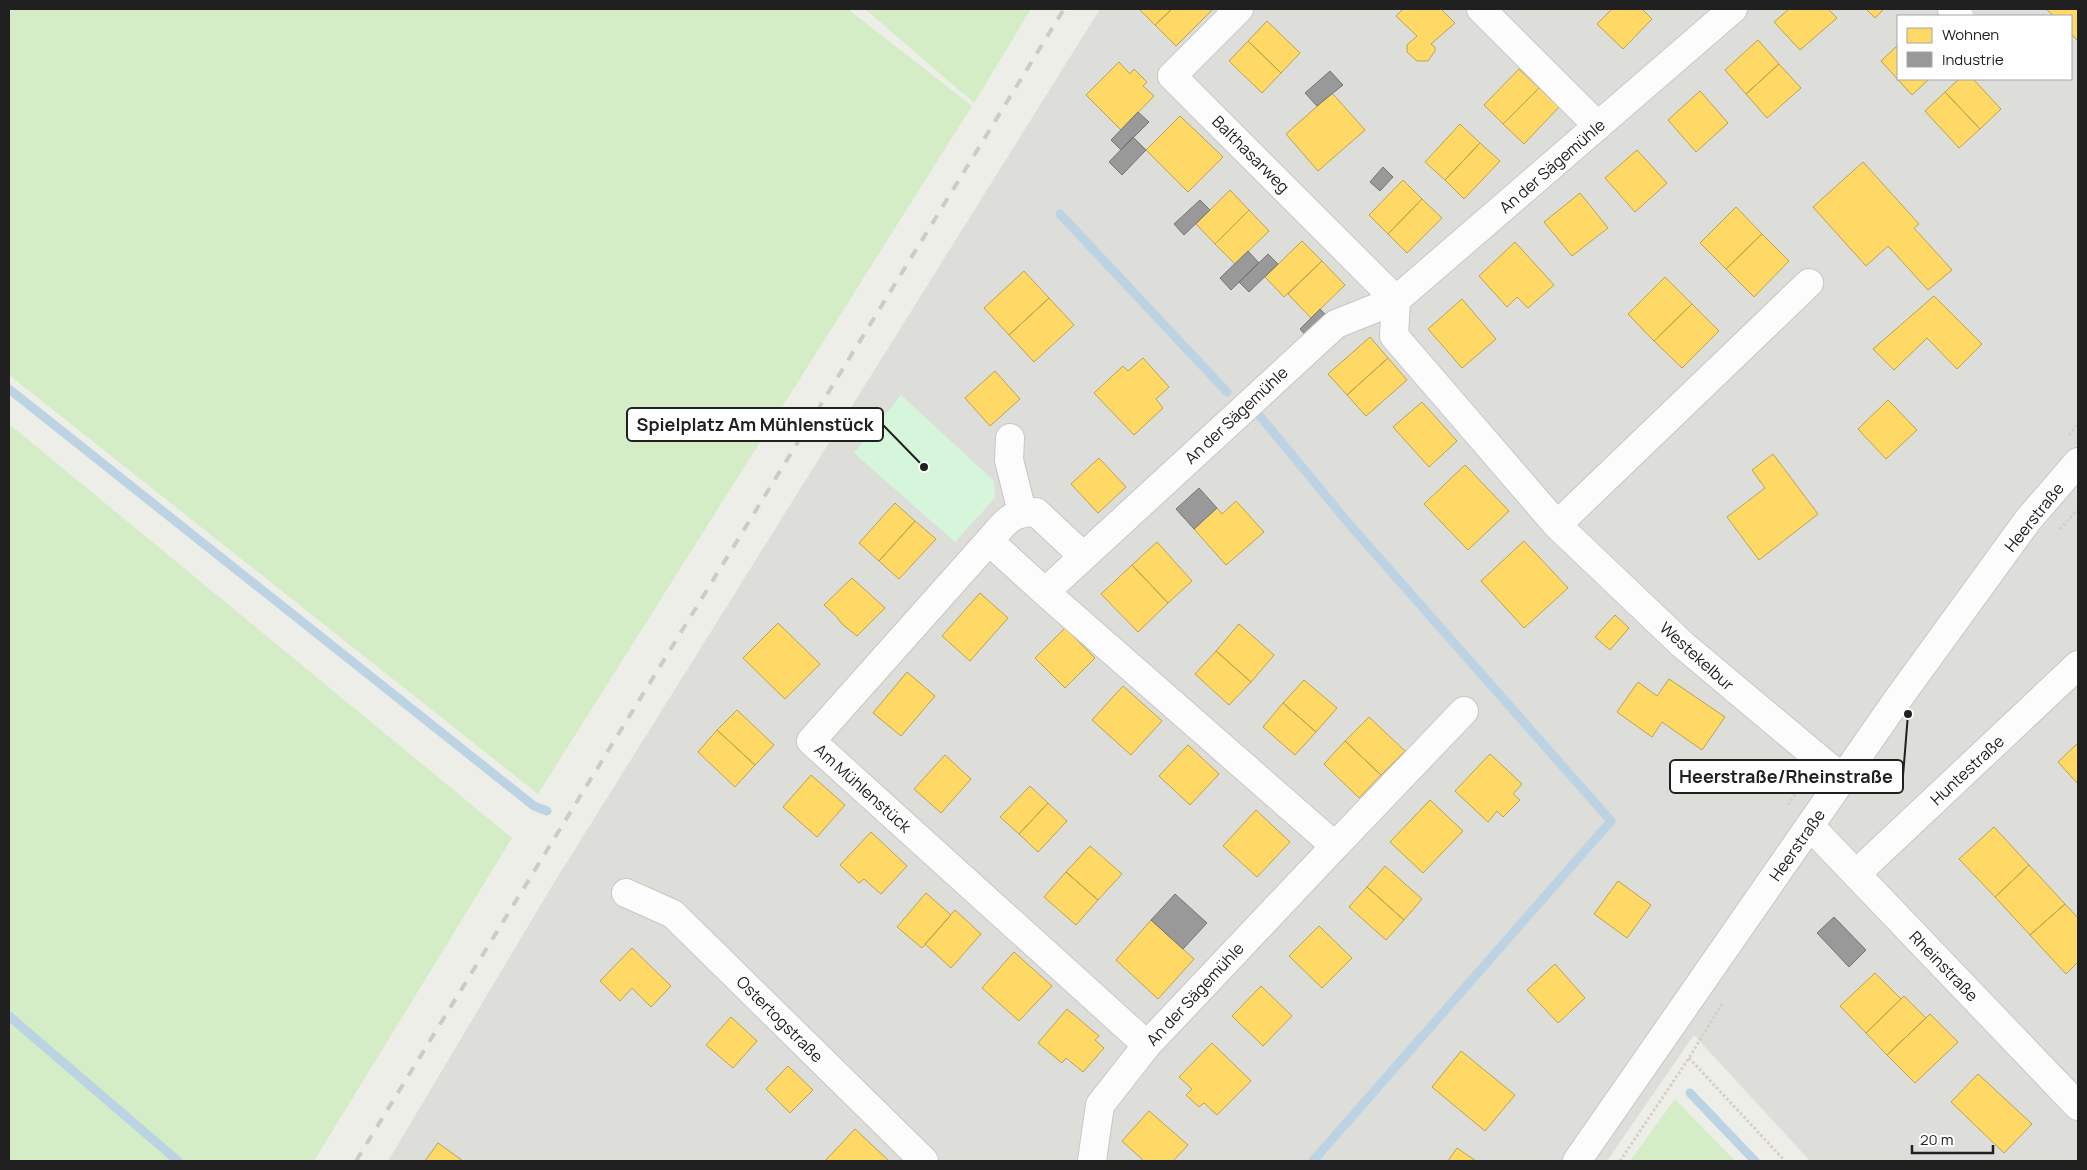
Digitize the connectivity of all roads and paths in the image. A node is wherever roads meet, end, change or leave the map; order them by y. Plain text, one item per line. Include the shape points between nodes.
1 (1239, 9) edge
2 (1481, 9) edge
3 (1734, 9) edge
4 (1598, 126) junction
5 (1809, 283) dead end
6 (1396, 300) junction
7 (1010, 438) dead end
8 (2078, 462) edge
9 (1022, 512) junction
10 (1557, 525) junction
11 (989, 541) junction
12 (1083, 556) junction
13 (1045, 592) junction
14 (2078, 665) edge
15 (1464, 711) dead end
16 (1843, 780) junction
17 (1810, 826) junction
18 (1335, 846) junction
19 (1856, 874) junction
20 (626, 893) dead end
21 (1666, 1034) junction
22 (1147, 1045) junction
23 (2078, 1106) edge
24 (924, 1161) edge
25 (1092, 1161) edge
26 (1577, 1161) edge
27 (1785, 1161) edge

1 - 6 street, Balthasarweg via 1172,76
2 - 4 street
3 - 4 street, An der Sägemühle
4 - 6 street, An der Sägemühle
5 - 10 street
6 - 10 street, Westekelbur via 1394,336
6 - 12 street, An der Sägemühle via 1336,324
7 - 9 street via 1009,460
8 - 16 street, Heerstraße via 2028,520
9 - 11 street via 1013,515
9 - 12 street via 1036,512
10 - 16 street, Westekelbur via 1683,646
11 - 13 street
11 - 22 street, Am Mühlenstück via 811,741
12 - 13 street, An der Sägemühle
13 - 18 street
14 - 19 street, Huntestraße
15 - 18 street, An der Sägemühle
16 - 17 street, Heerstraße
17 - 19 street, Rheinstraße
17 - 21 street, Heerstraße
18 - 22 street, An der Sägemühle
19 - 23 street, Rheinstraße
20 - 24 street, Ostertogstraße via 673,914
21 - 26 street, Heerstraße
21 - 27 path
22 - 25 street, An der Sägemühle via 1100,1106

